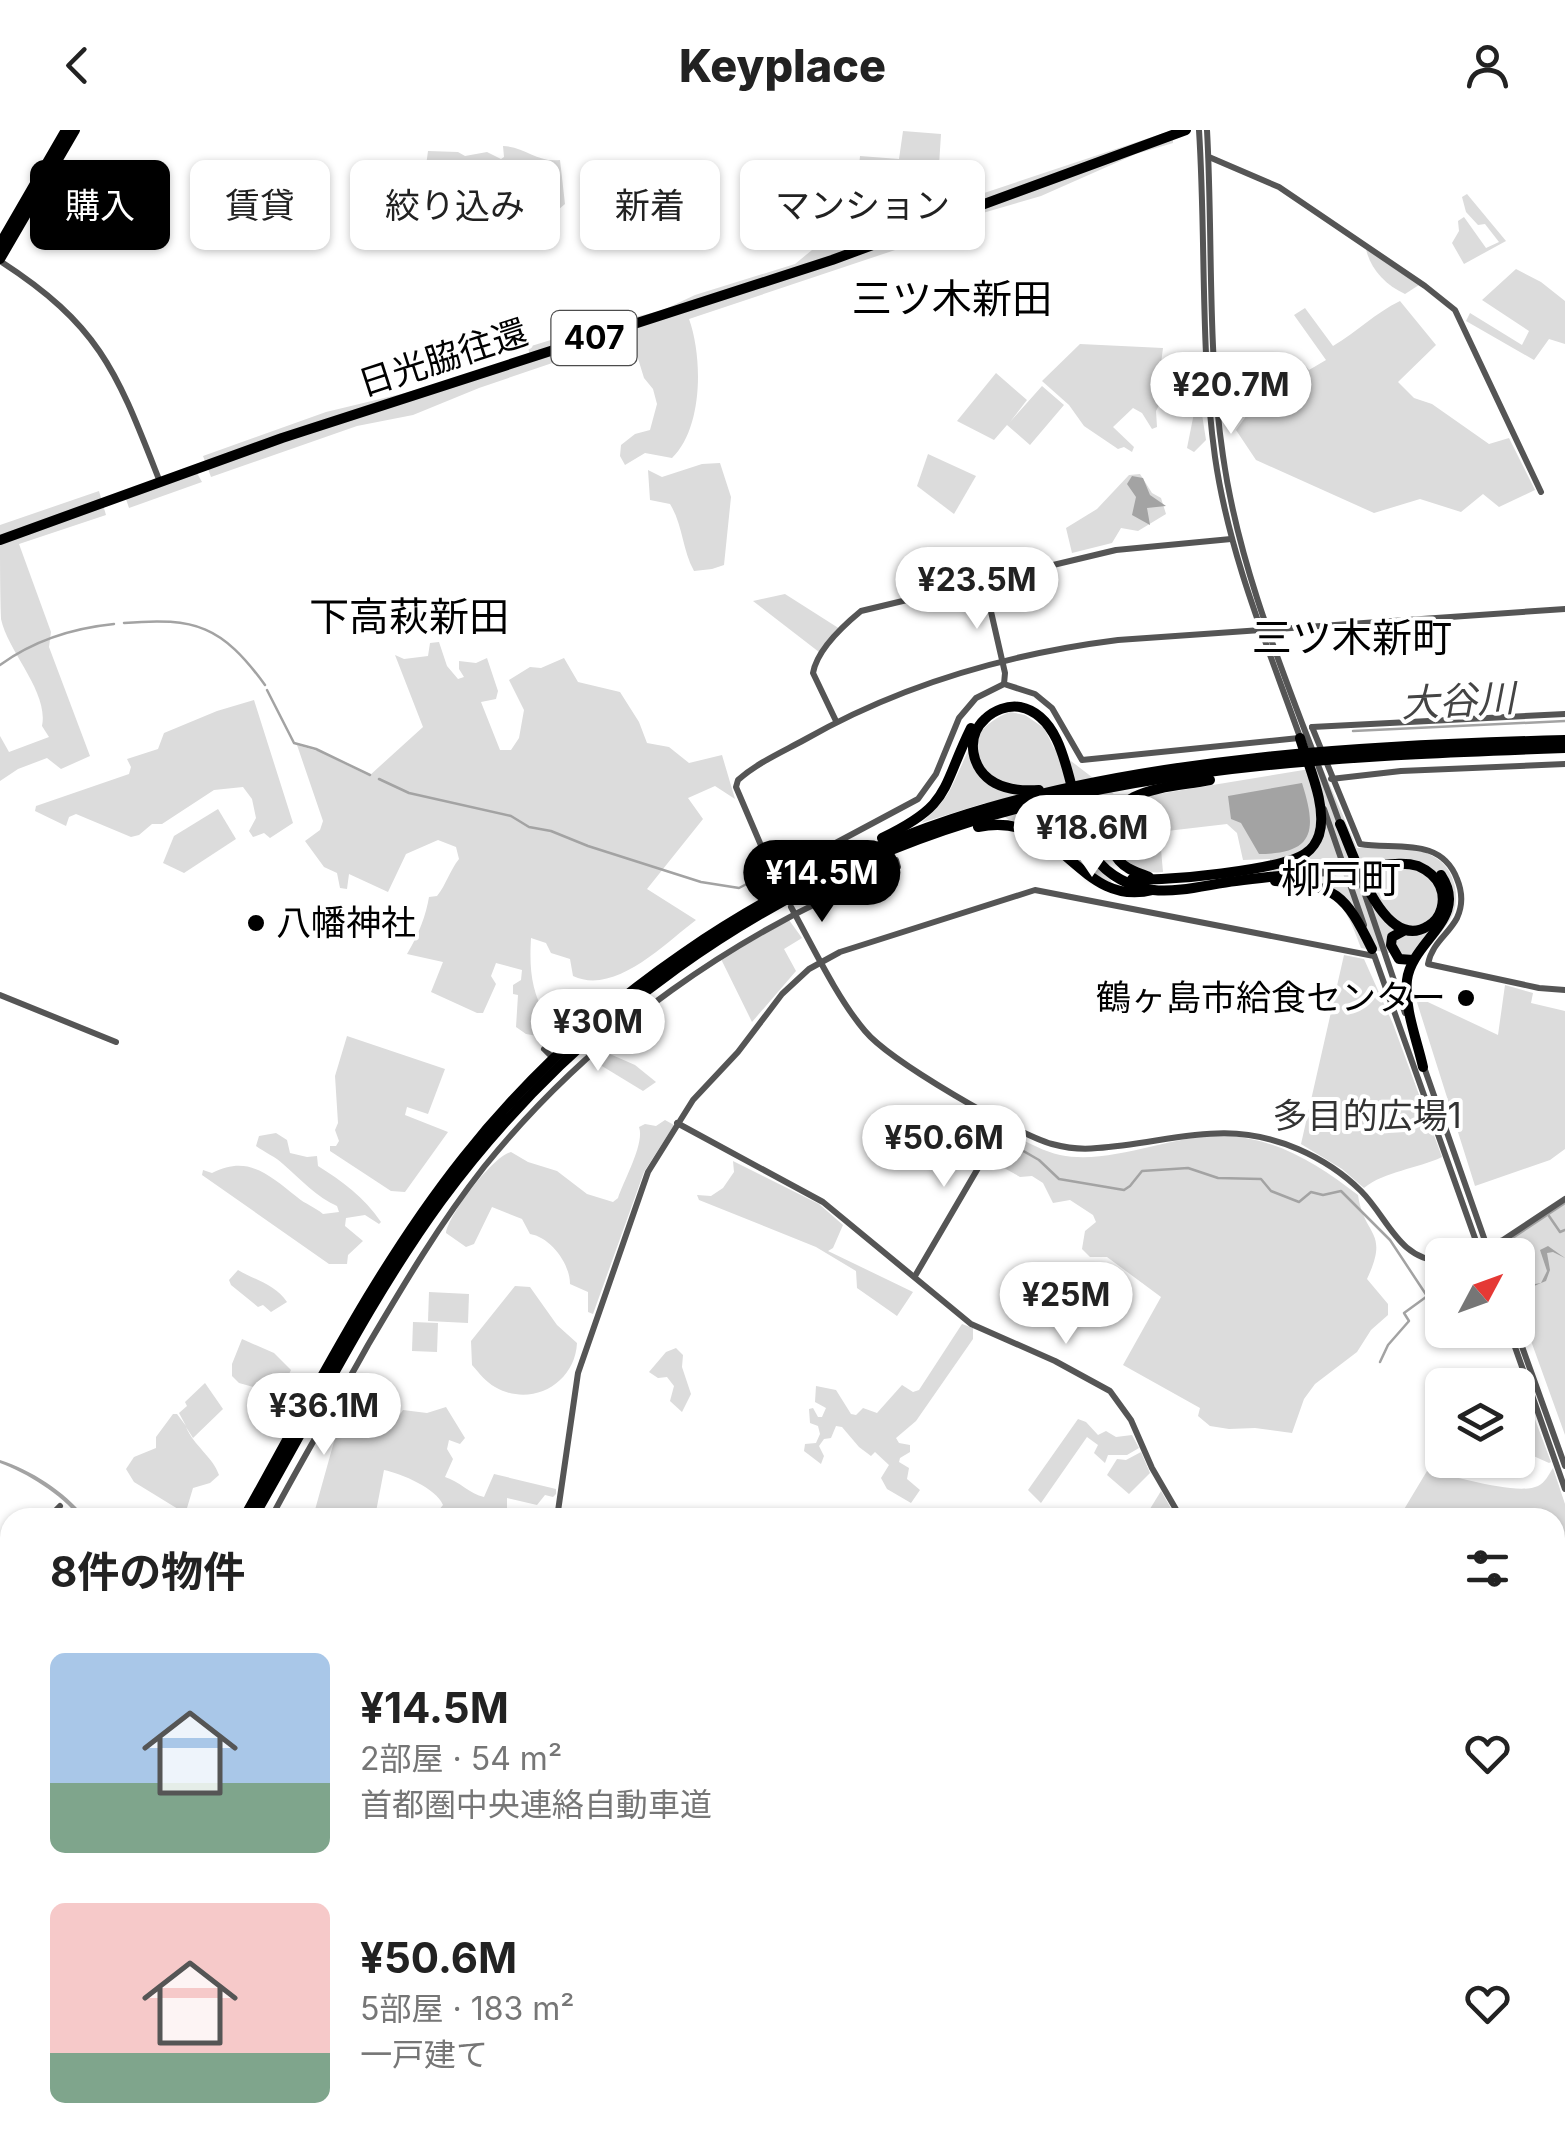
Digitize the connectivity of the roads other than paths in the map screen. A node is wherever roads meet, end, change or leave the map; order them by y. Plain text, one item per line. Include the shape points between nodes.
1 (66, 130) edge
2 (75, 130) edge
3 (1186, 130) edge
4 (1199, 130) edge
5 (1207, 130) edge
6 (1209, 158) junction
7 (0, 244) edge
8 (0, 260) edge
9 (160, 482) junction
10 (1540, 492) dead end
11 (0, 540) edge
12 (1231, 540) junction
13 (984, 581) junction
14 (1565, 609) edge
15 (1265, 630) junction
16 (1002, 660) junction
17 (1004, 684) junction
18 (1565, 714) edge
19 (836, 721) junction
20 (1306, 731) junction
21 (1565, 740) edge
22 (1565, 748) edge
23 (1330, 756) junction
24 (1296, 759) junction
25 (1565, 764) edge
26 (1280, 765) junction
27 (1331, 779) junction
28 (1084, 789) junction
29 (1066, 793) junction
30 (1340, 824) junction
31 (928, 837) junction
32 (896, 860) dead end
33 (1366, 864) junction
34 (1249, 874) junction
35 (772, 877) junction
36 (1154, 884) junction
37 (783, 887) junction
38 (793, 910) junction
39 (1405, 930) junction
40 (1373, 952) junction
41 (822, 960) junction
42 (1413, 960) junction
43 (1565, 990) edge
44 (0, 995) edge
45 (116, 1042) dead end
46 (1424, 1066) junction
47 (1005, 1122) junction
48 (676, 1123) junction
49 (1565, 1198) edge
50 (1479, 1238) edge
51 (1479, 1238) edge
52 (1507, 1238) edge
53 (1425, 1261) edge
54 (915, 1276) junction
55 (1515, 1348) edge
56 (1522, 1348) edge
57 (1565, 1466) edge
58 (1565, 1489) edge
59 (250, 1508) edge
60 (259, 1508) edge
61 (277, 1508) edge
62 (558, 1508) edge
63 (1175, 1508) edge

1 - 7 highway
2 - 8 highway
3 - 9 highway, 日光脇往還 / 407 via 832,260
4 - 12 street via 1210,408
5 - 6 street
6 - 10 street via 1279,187 1454,310
6 - 15 street via 1223,456
8 - 9 street via 50,295 102,351
9 - 11 highway, 日光脇往還 / 407
12 - 13 street via 1116,550
12 - 15 street
13 - 16 street
13 - 19 street via 871,608 850,620 814,668
14 - 15 street
15 - 16 street via 1118,640
15 - 20 street
16 - 17 street
16 - 19 street
17 - 20 street via 1052,708 1082,760
17 - 35 street via 976,698 959,718 918,799 882,824
18 - 20 street
19 - 35 street via 736,782
20 - 27 street
20 - 30 street
20 - 34 highway via 1320,834 1306,854
20 - 40 street
21 - 23 highway
22 - 23 highway
23 - 24 highway
24 - 26 highway
24 - 28 highway
25 - 27 street
26 - 28 highway
26 - 36 highway via 1158,790 1124,804 1111,825 1112,848
27 - 43 street via 1360,844 1418,847 1454,872 1460,909 1430,950 1428,964
28 - 29 highway
29 - 31 highway
29 - 36 highway via 1011,788 986,777 973,753 977,728 1008,707 1039,716 1057,740 1095,858 1116,877
29 - 37 highway via 955,818
30 - 39 highway via 1376,904
30 - 46 street
31 - 36 highway via 995,823 1019,826 1045,837 1101,884 1136,894
31 - 60 highway via 830,878 737,928 670,972 569,1056 498,1129 412,1243
32 - 38 street via 898,867
33 - 34 highway
33 - 39 highway via 1416,866 1439,883 1443,898 1436,919
33 - 42 highway via 1419,861 1443,877 1448,912
34 - 36 highway
34 - 40 highway via 1333,892
35 - 37 street
36 - 37 highway via 1114,871 1101,859 1059,732 1038,710 1005,702 978,718 950,782 928,811
37 - 59 highway via 636,988 489,1126 381,1274
38 - 41 street
38 - 61 street via 675,986 566,1073 524,1121 420,1257
39 - 42 highway via 1391,945 1398,959
40 - 41 street via 1035,890
40 - 50 street
41 - 47 street via 859,1023 883,1049
41 - 48 street via 782,994
42 - 46 highway via 1406,987
44 - 45 street
46 - 51 street
47 - 53 street via 1078,1149 1197,1132 1267,1137 1331,1166 1360,1190 1411,1254
47 - 54 street
48 - 54 street via 823,1202
48 - 62 street via 648,1172 584,1352
49 - 52 street
54 - 63 street via 981,1330 1113,1394
55 - 58 street
56 - 57 street

